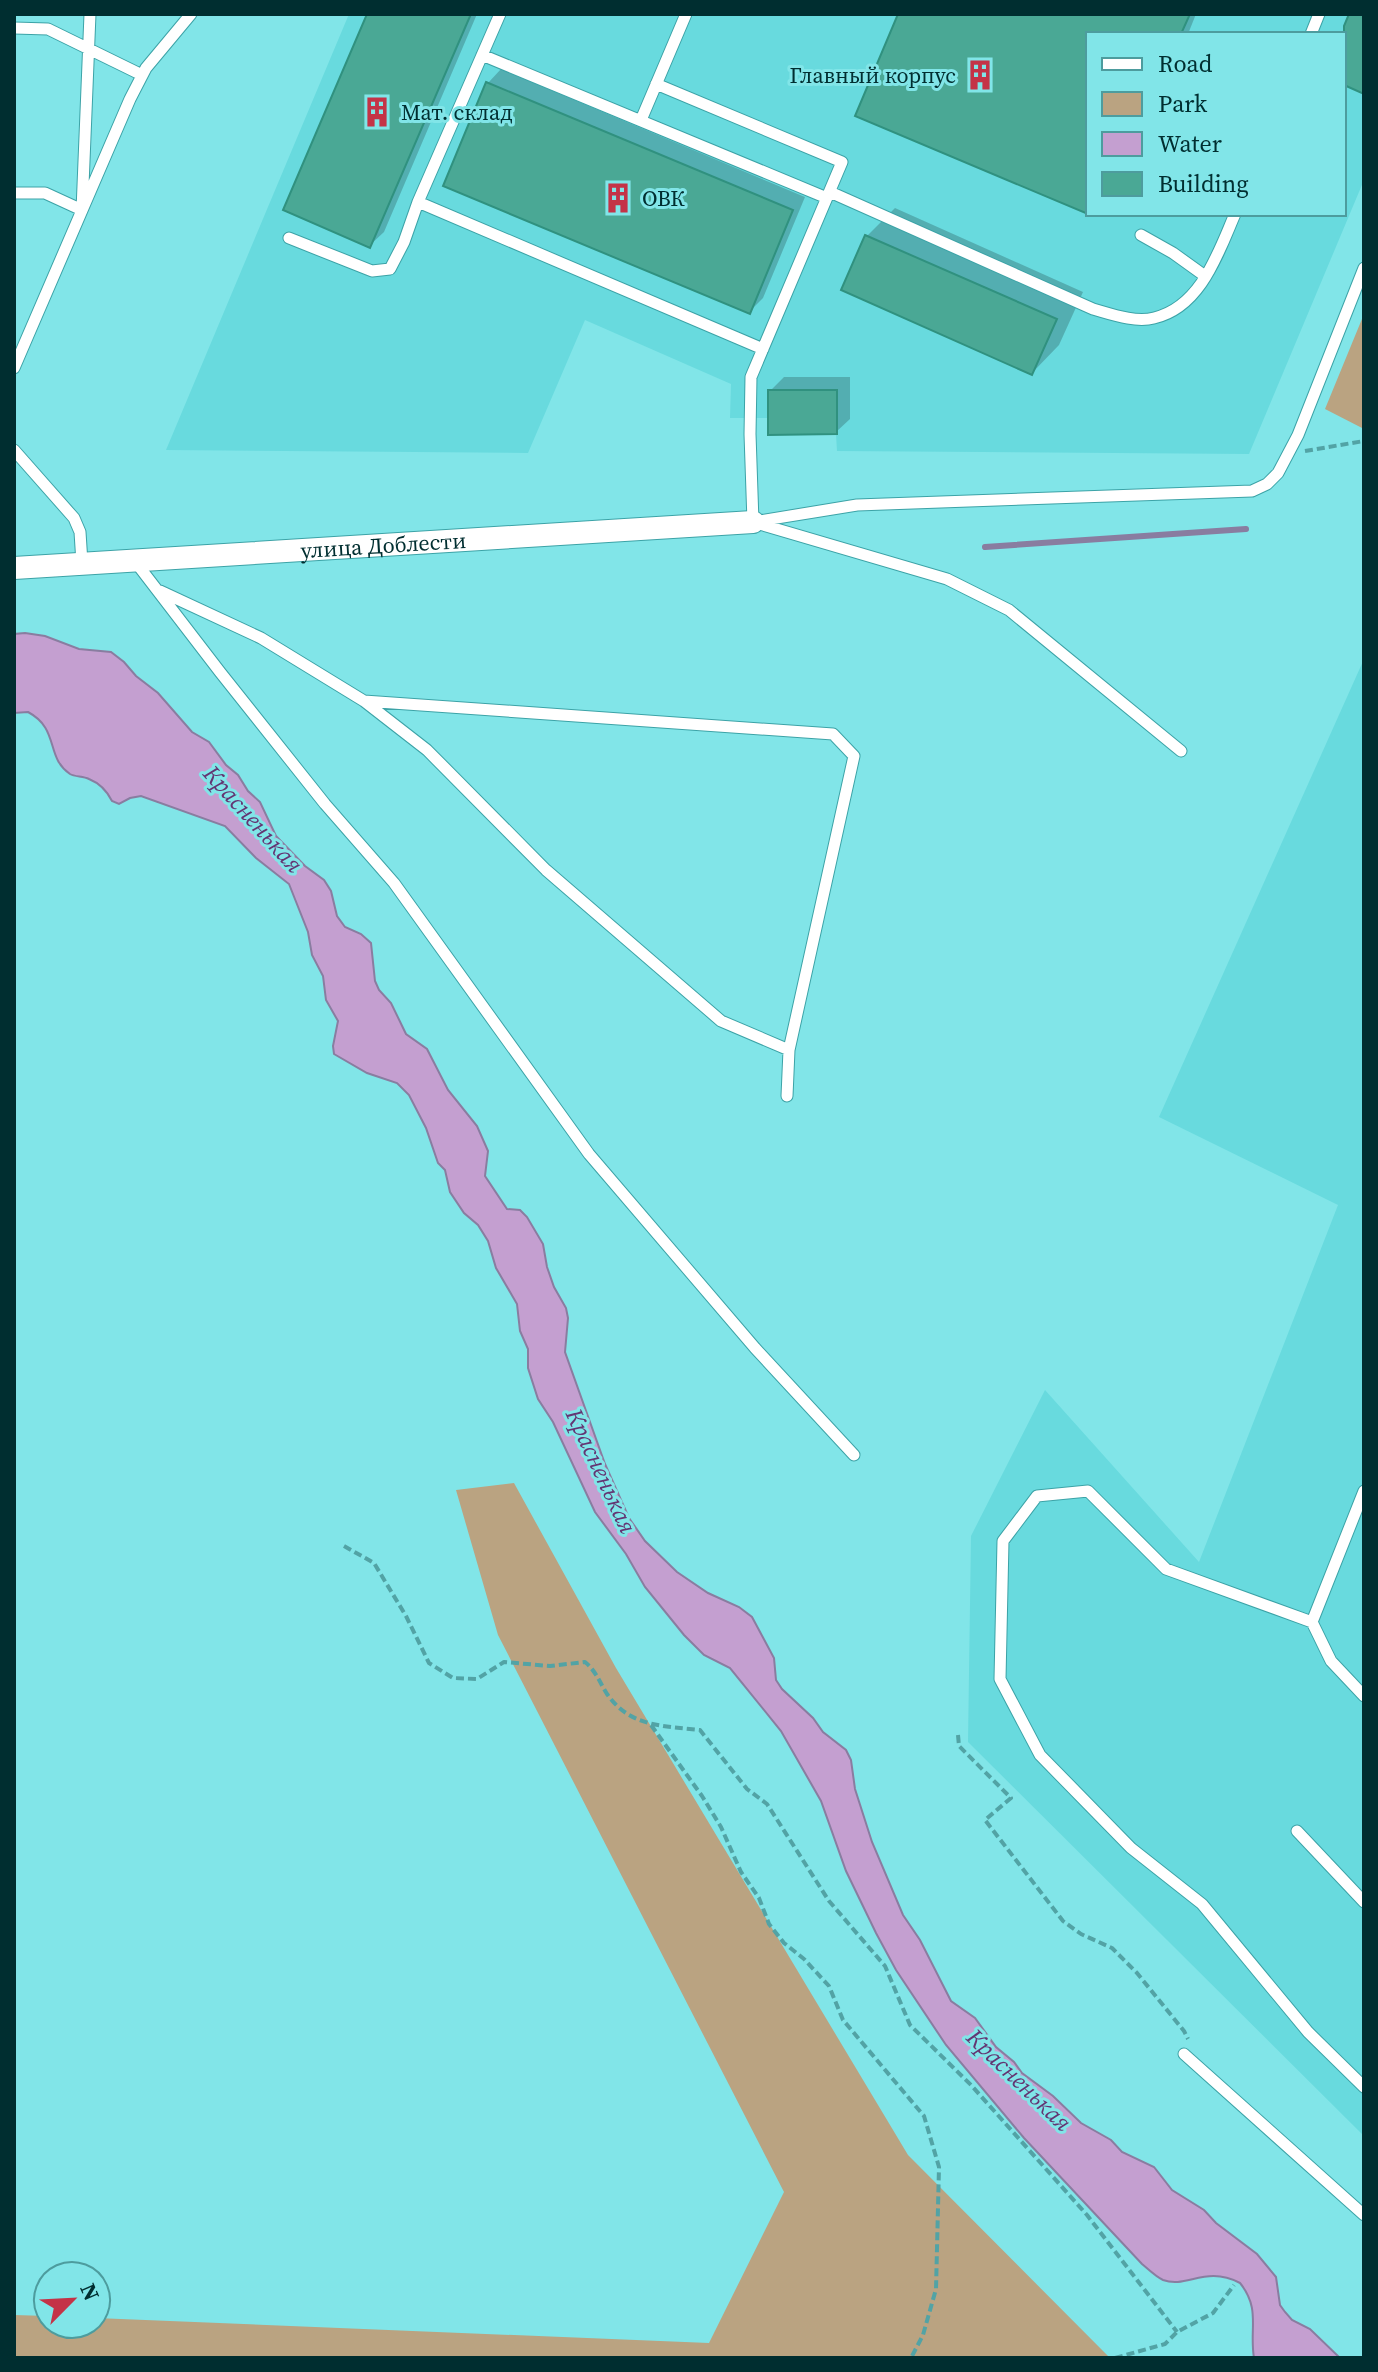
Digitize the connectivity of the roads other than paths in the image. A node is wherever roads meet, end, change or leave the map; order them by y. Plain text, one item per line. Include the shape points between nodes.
1 (90, 14) edge
2 (191, 14) edge
3 (500, 14) edge
4 (686, 14) edge
5 (14, 28) edge
6 (88, 48) junction
7 (482, 55) junction
8 (142, 75) junction
9 (656, 84) junction
10 (641, 120) junction
11 (14, 193) edge
12 (829, 195) junction
13 (418, 202) junction
14 (82, 210) junction
15 (1234, 216) edge
16 (1141, 235) dead end
17 (289, 238) dead end
18 (1364, 268) edge
19 (1205, 276) junction
20 (763, 349) junction
21 (14, 368) edge
22 (14, 450) edge
23 (753, 522) junction
24 (134, 559) junction
25 (82, 563) junction
26 (14, 568) edge
27 (156, 589) junction
28 (364, 701) junction
29 (1181, 751) dead end
30 (789, 1050) junction
31 (787, 1096) dead end
32 (854, 1455) dead end
33 (1364, 1491) edge
34 (1312, 1622) junction
35 (1364, 1696) edge
36 (1297, 1831) dead end
37 (1364, 1902) edge
38 (1184, 2054) dead end
39 (1364, 2087) edge
40 (1364, 2215) edge

1 - 6 lane
2 - 8 lane
3 - 7 lane
4 - 9 lane
5 - 6 lane via 48,29
6 - 8 lane
6 - 14 lane
7 - 10 lane
7 - 13 lane
8 - 14 lane
9 - 10 lane
9 - 12 lane via 842,162
10 - 12 lane
11 - 14 lane via 45,193
12 - 19 lane via 1125,318 1152,319 1179,308
12 - 20 lane
13 - 17 lane via 390,269 372,271
13 - 20 lane
14 - 21 lane
15 - 19 lane
16 - 19 lane
18 - 23 lane via 1298,435 1278,473 1252,491 857,505
20 - 23 lane via 751,377
22 - 25 lane via 74,518
23 - 24 street, улица Доблести
23 - 29 lane via 947,579 1009,610
24 - 25 street, улица Доблести
24 - 27 lane
25 - 26 street, улица Доблести
27 - 28 lane via 261,638
27 - 32 lane via 394,883 589,1154
28 - 30 lane via 427,750 546,870 721,1021
28 - 30 lane via 833,734 854,756
30 - 31 lane
33 - 34 lane
34 - 35 lane via 1331,1661
34 - 39 lane via 1166,1569 1088,1491 1037,1496 1003,1541 1000,1679 1040,1755 1131,1848 1202,1904 1308,2032
36 - 37 lane
38 - 40 lane

